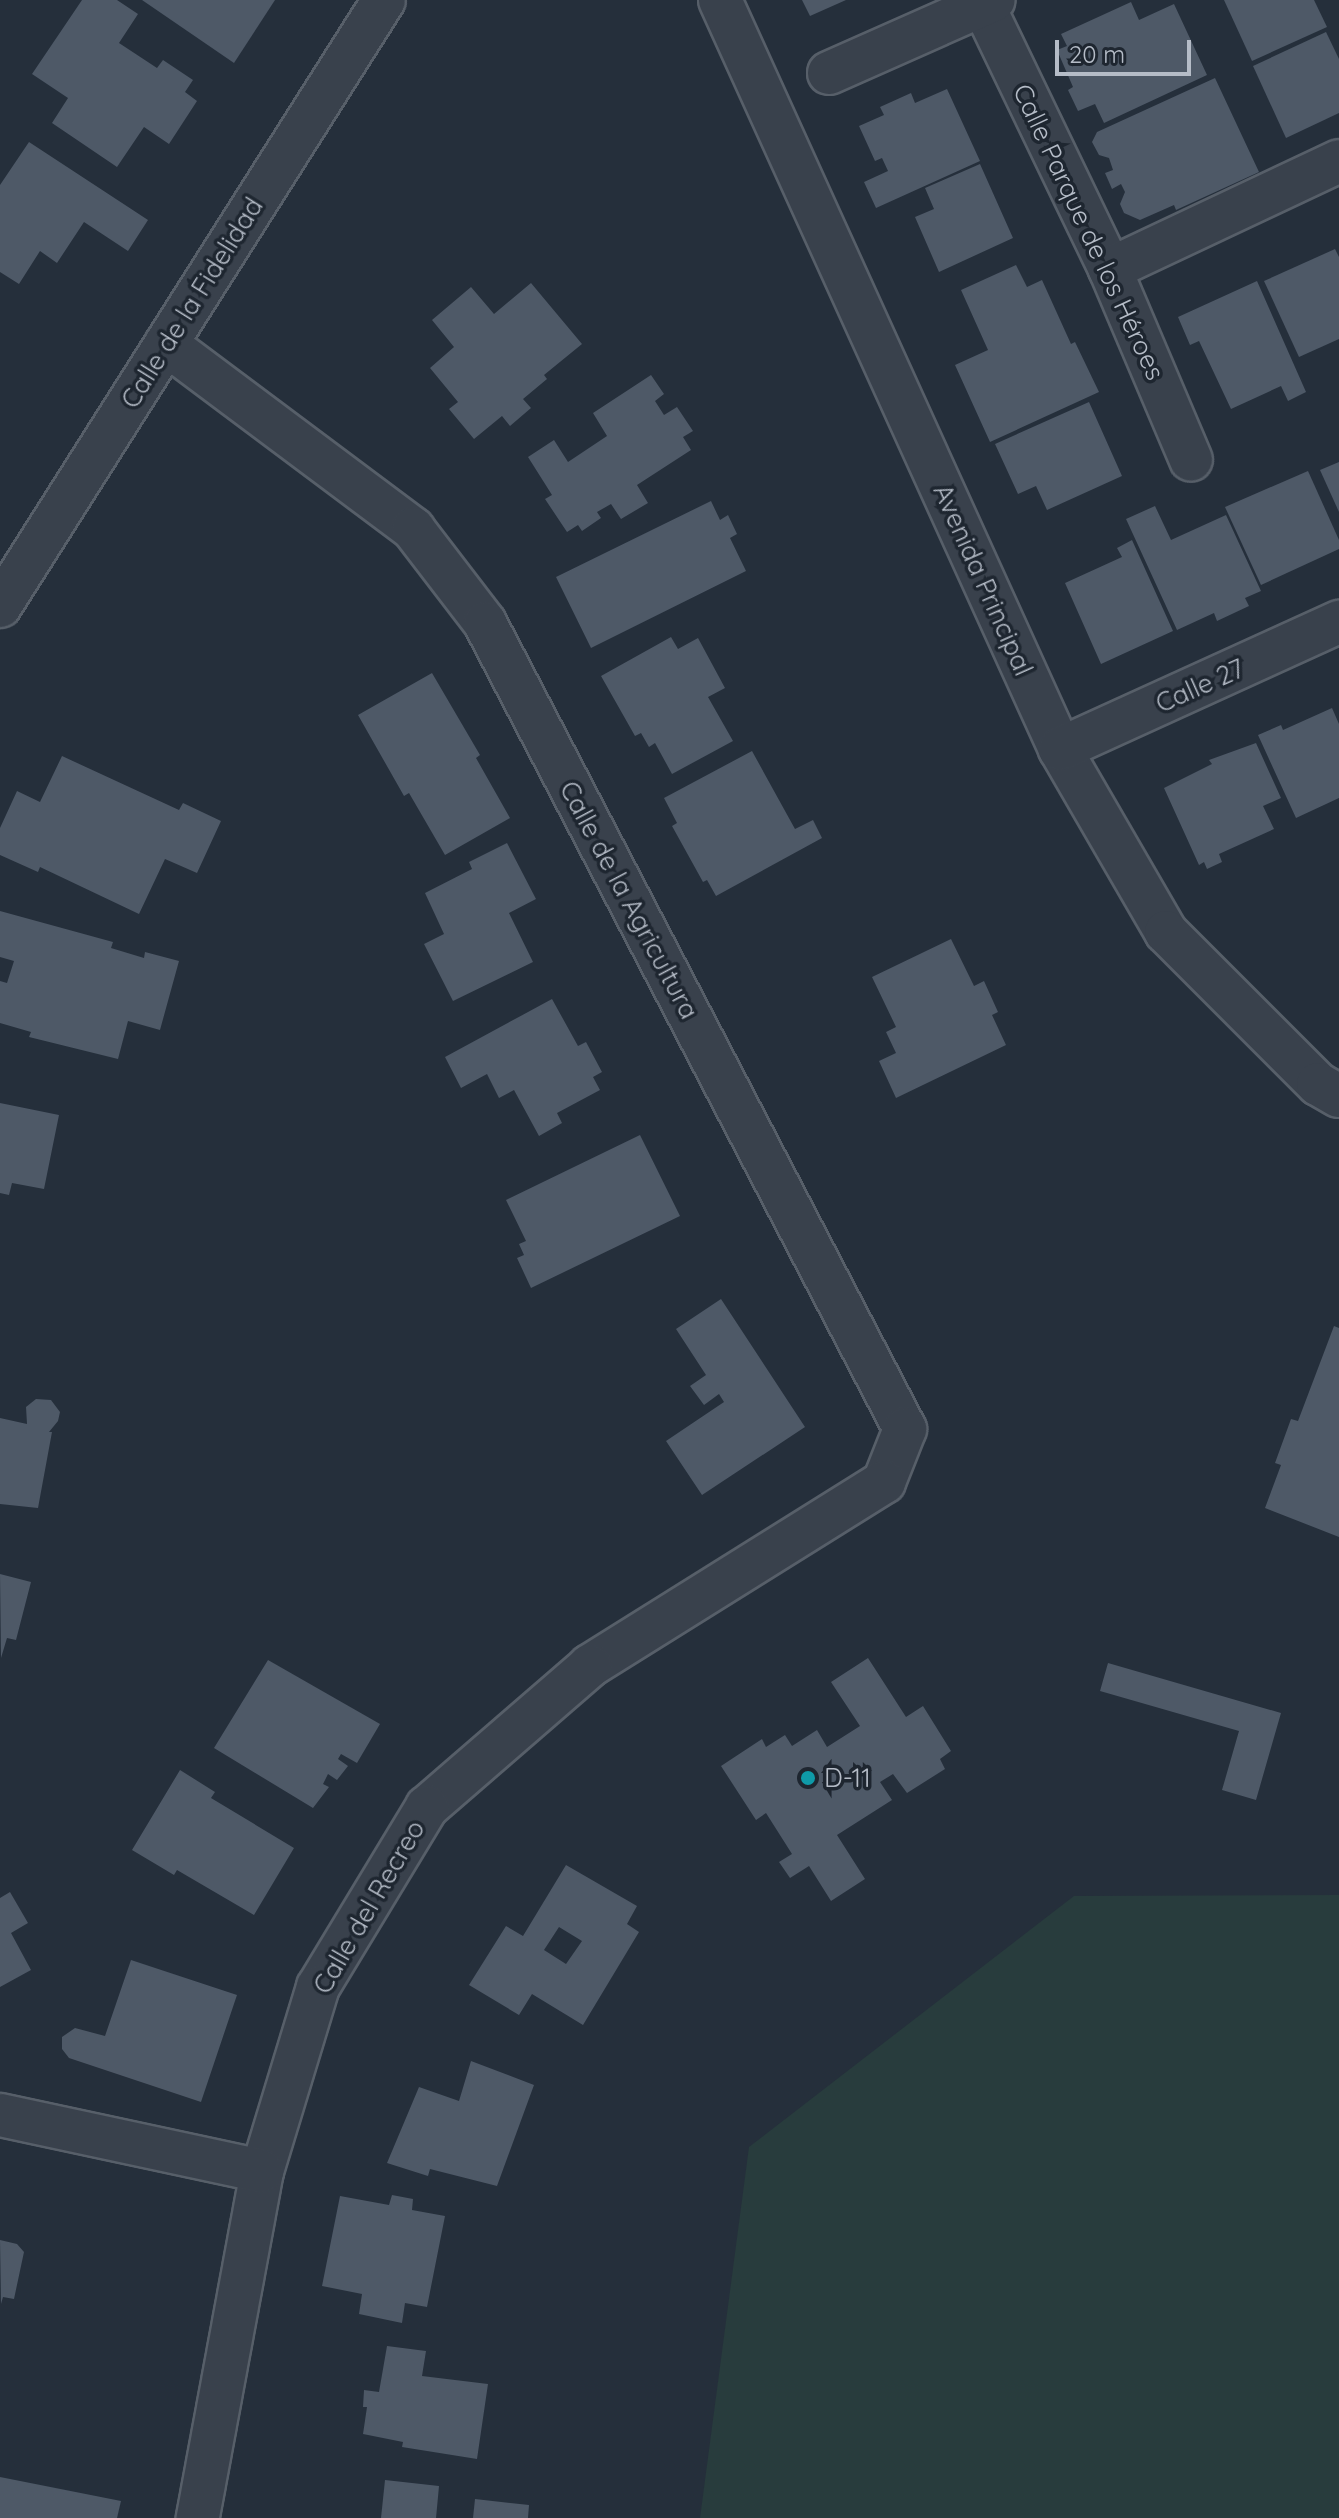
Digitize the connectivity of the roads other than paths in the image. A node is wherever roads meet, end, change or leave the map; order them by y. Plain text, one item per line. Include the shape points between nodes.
1 (384, 0) edge
2 (720, 0) edge
3 (988, 2) edge
4 (829, 73) dead end
5 (1339, 161) edge
6 (1110, 269) junction
7 (166, 344) junction
8 (1191, 460) dead end
9 (0, 606) edge
10 (1339, 622) edge
11 (1060, 749) junction
12 (1339, 1096) edge
13 (810, 1528) joint
14 (0, 2115) edge
15 (262, 2171) junction
16 (198, 2518) edge

1 - 7 street, Calle de la Fidelidad
2 - 11 street, Avenida Principal
3 - 4 street, Calle Parque de los Héroes
3 - 6 street, Calle Parque de los Héroes
5 - 6 street
6 - 8 street, Calle Parque de los Héroes
7 - 9 street, Calle de la Fidelidad
7 - 13 street, Calle de la Agricultura via 413,529 485,623 905,1429 884,1482
10 - 11 street, Calle 27
11 - 12 street, Avenida Principal via 1166,932 1318,1084
13 - 15 street, Calle del Recreo via 590,1666 427,1807 318,1987
14 - 15 street
15 - 16 street, Calle del Recreo

